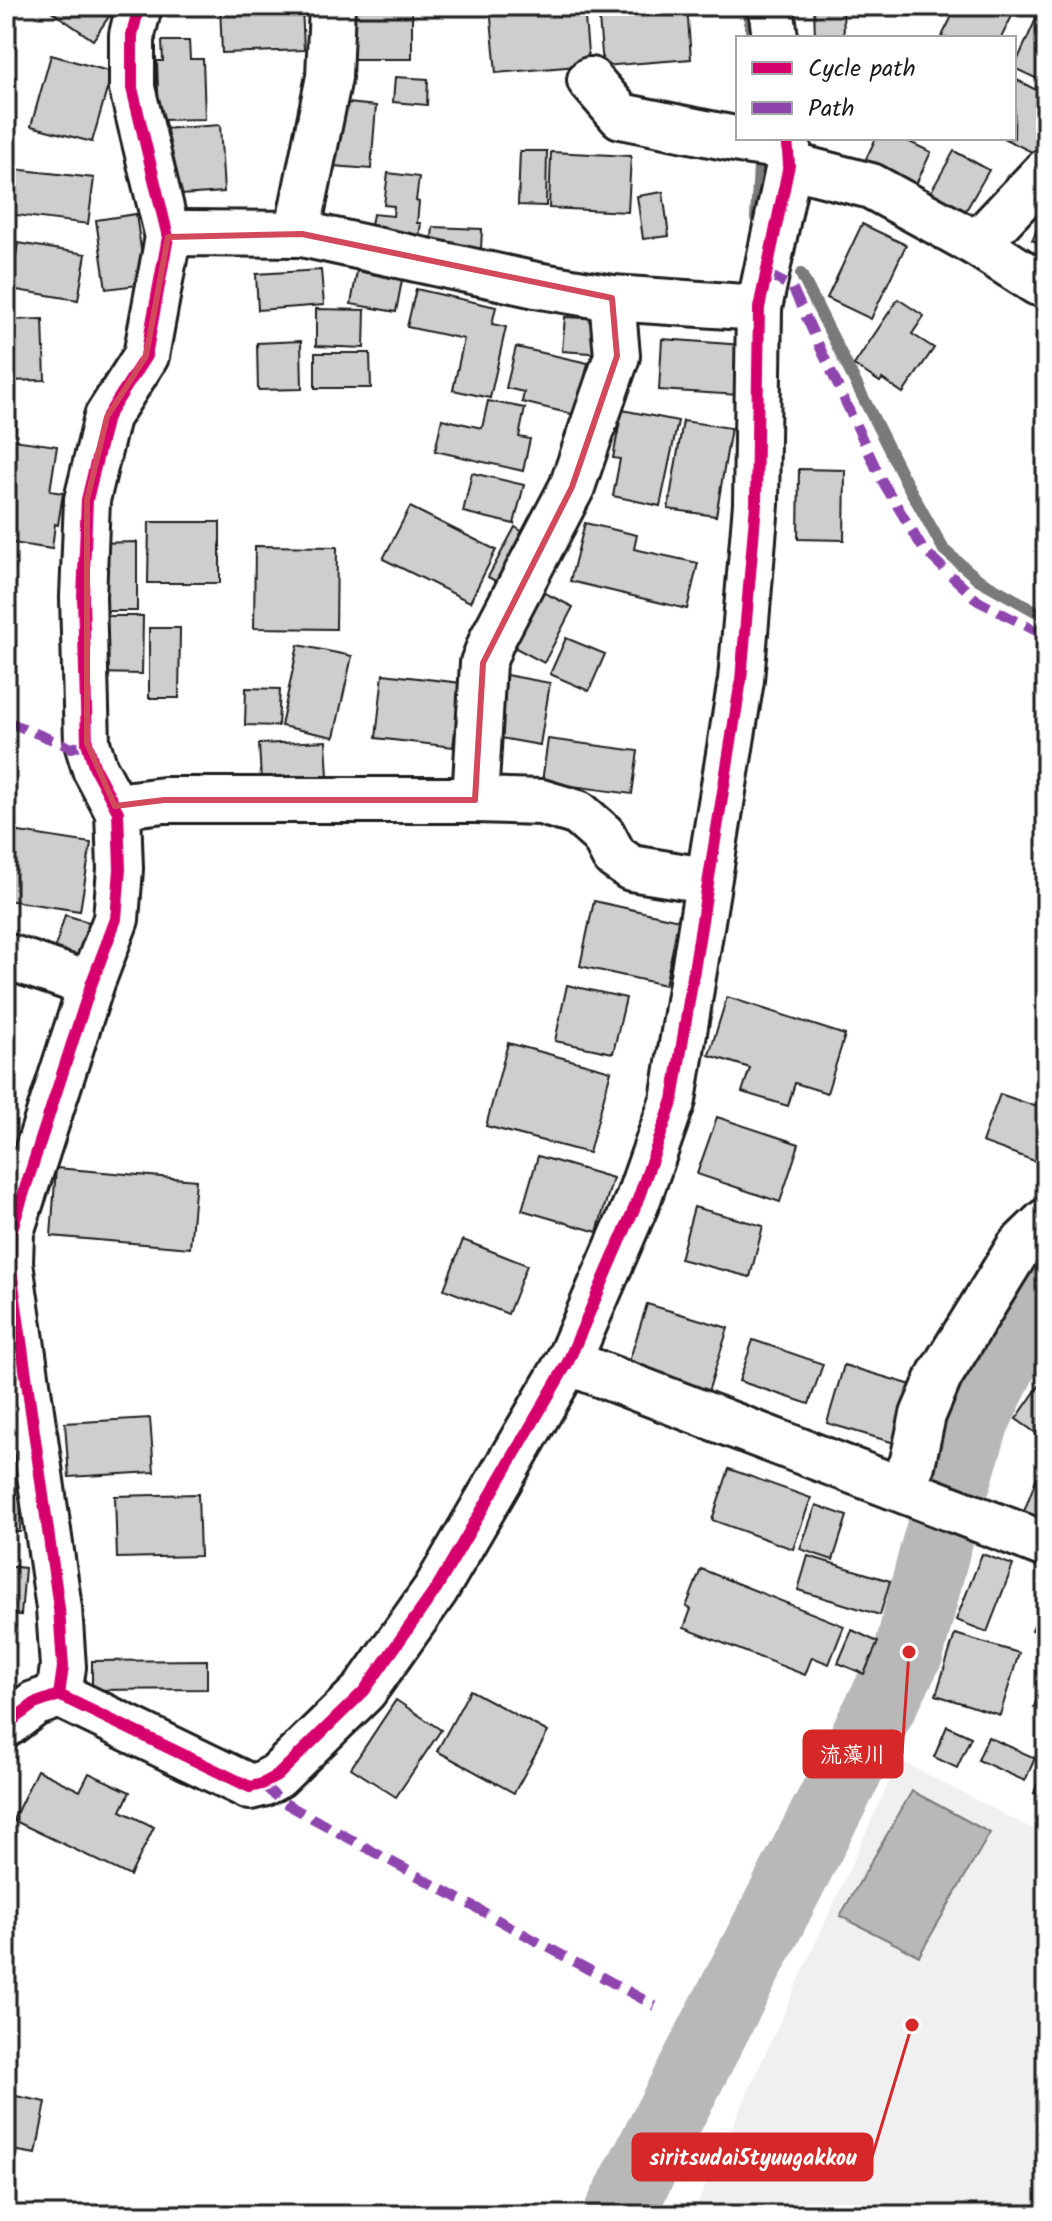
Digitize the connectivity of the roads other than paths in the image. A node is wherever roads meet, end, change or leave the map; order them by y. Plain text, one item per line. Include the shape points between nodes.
1 (139, 6) edge
2 (332, 6) edge
3 (771, 6) edge
4 (775, 36) edge
5 (590, 80) dead end
6 (736, 139) edge
7 (742, 140) edge
8 (777, 147) edge
9 (1046, 171) edge
10 (297, 234) junction
11 (168, 237) junction
12 (977, 244) junction
13 (1038, 283) dead end
14 (612, 298) junction
15 (759, 308) junction
16 (475, 800) junction
17 (115, 806) junction
18 (708, 878) junction
19 (6, 956) edge
20 (91, 985) junction
21 (1046, 1221) edge
22 (568, 1362) junction
23 (907, 1490) junction
24 (1046, 1545) edge
25 (59, 1695) junction
26 (6, 1725) edge

1 - 11 street via 132,35 132,88
2 - 10 street via 329,77
3 - 4 street
5 - 6 street via 621,116
7 - 8 street
8 - 12 street via 871,186
8 - 15 street
9 - 12 street
10 - 11 street
10 - 14 street
11 - 17 street via 146,356 107,417 87,500 87,743
12 - 13 street
14 - 15 street
14 - 16 street via 617,356 572,487 483,663
15 - 18 street via 756,504 741,680
16 - 17 street via 164,800
16 - 18 street via 541,802 578,813 631,868
17 - 20 street via 120,869 116,919
18 - 22 street via 673,1100 637,1202
19 - 20 street
20 - 25 street via 11,1232 10,1263 59,1608
21 - 23 street via 1019,1247 940,1375 923,1415
22 - 23 street
22 - 25 street via 436,1589 364,1691 277,1776 250,1787
23 - 24 street
25 - 26 street via 34,1704

